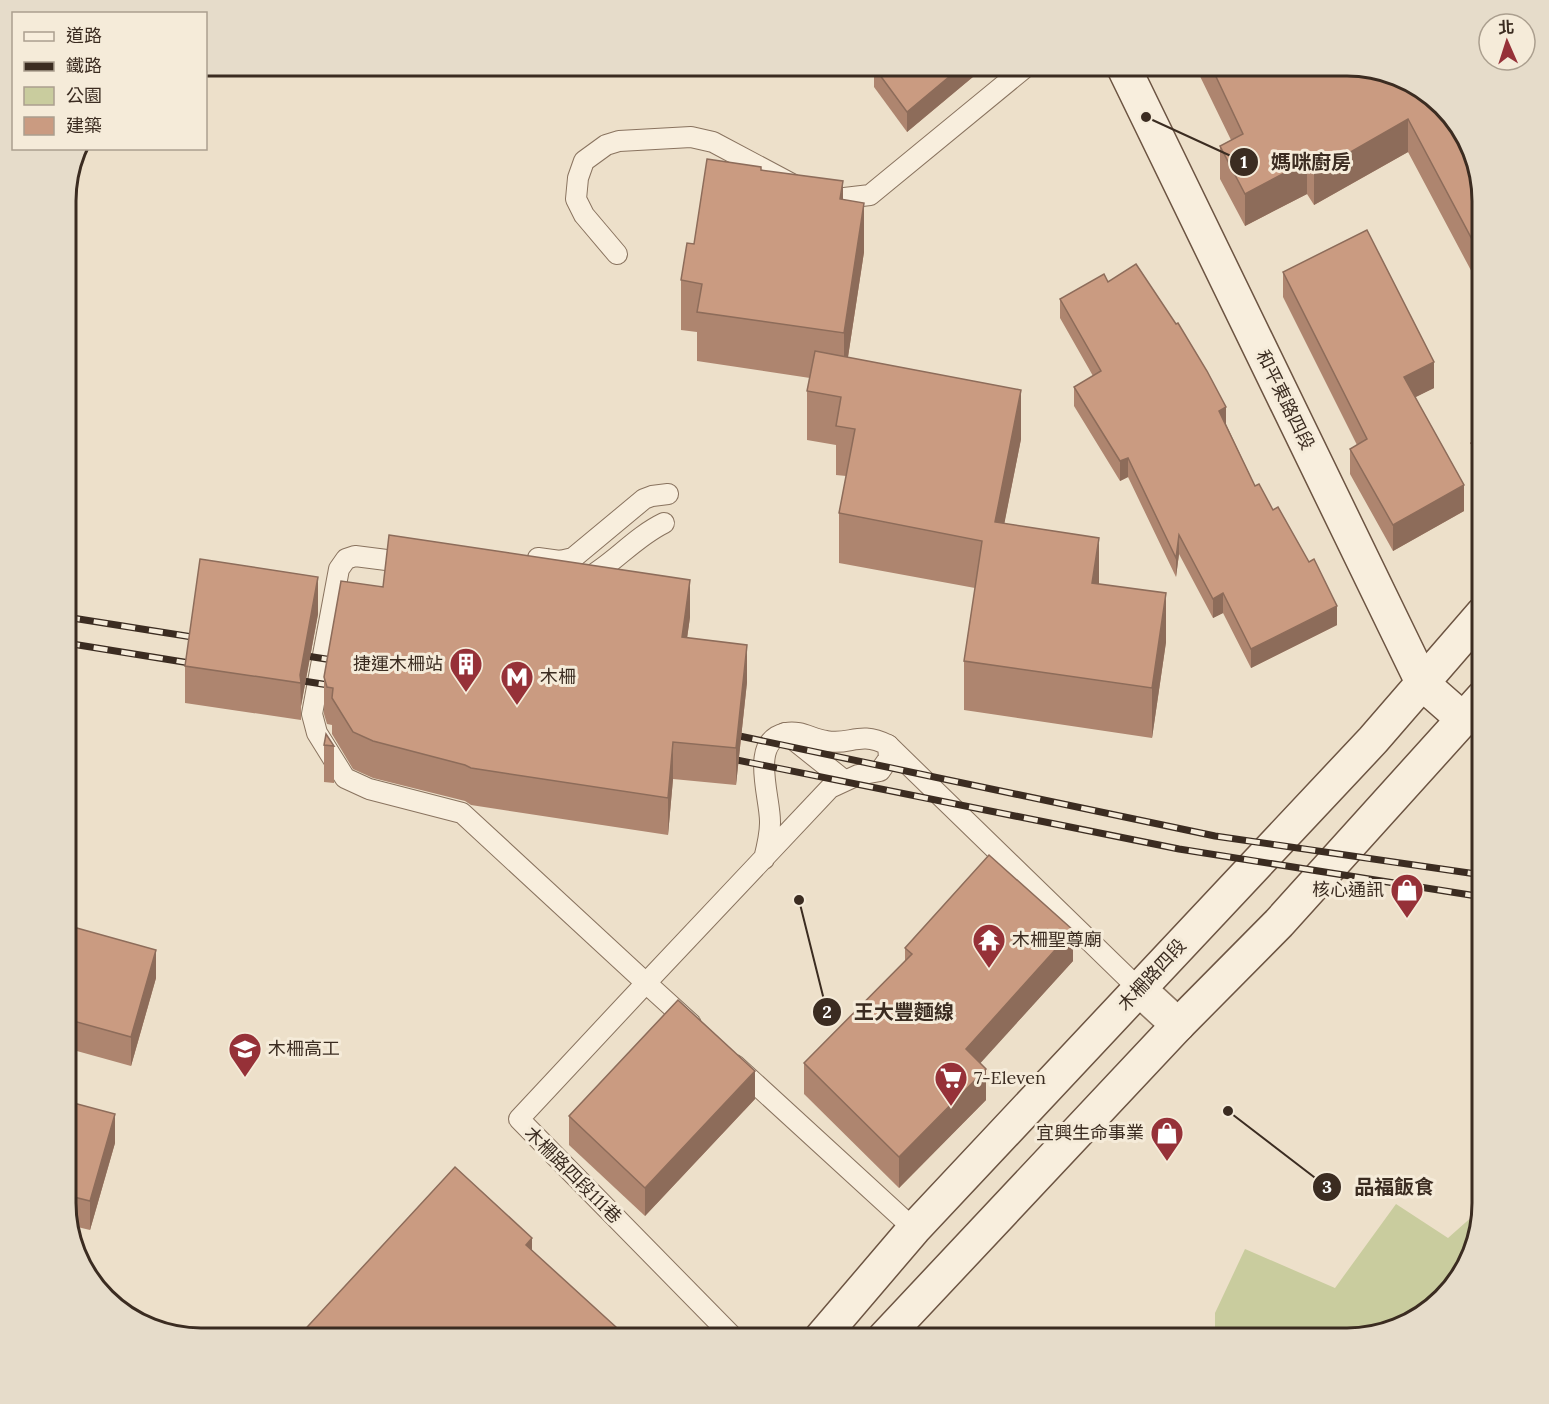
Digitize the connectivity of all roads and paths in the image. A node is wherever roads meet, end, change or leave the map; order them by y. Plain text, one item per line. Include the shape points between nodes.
1 (1015, 76) edge
2 (1127, 76) edge
3 (617, 254) dead end
4 (668, 494) dead end
5 (664, 523) dead end
6 (413, 545) edge
7 (515, 555) edge
8 (367, 556) junction
9 (425, 565) edge
10 (561, 584) edge
11 (1472, 626) edge
12 (1423, 684) junction
13 (1472, 708) edge
14 (1472, 711) edge
15 (785, 733) junction
16 (888, 745) junction
17 (844, 780) junction
18 (764, 859) junction
19 (646, 983) junction
20 (1138, 989) junction
21 (1178, 1025) junction
22 (707, 1039) edge
23 (724, 1054) edge
24 (914, 1229) junction
25 (724, 1328) edge
26 (830, 1328) edge
27 (893, 1328) edge

1 - 3 lane via 870,195 836,199 813,195 713,141 691,137 606,145 584,161 576,199 584,215
2 - 12 main road, 和平東路四段
4 - 7 lane via 644,499 573,558 560,561
5 - 10 lane via 649,530 597,573 578,583
6 - 8 lane
8 - 9 lane
8 - 19 lane via 346,560 339,568 312,714 317,733 345,778 369,789 462,813
11 - 12 main road, 木柵路四段
12 - 13 main road, 和平東路四段
12 - 20 main road, 木柵路四段
14 - 21 main road via 1279,923
15 - 16 lane via 837,742 863,737
15 - 17 lane
15 - 18 lane via 767,748 763,762 770,824
16 - 17 lane via 889,758 880,771
16 - 20 lane
17 - 18 lane via 830,788
18 - 19 lane
19 - 22 lane
19 - 25 lane, 木柵路四段111巷 via 519,1119
20 - 21 main road
20 - 24 main road, 木柵路四段
21 - 27 main road
23 - 24 lane
24 - 26 main road, 木柵路四段

